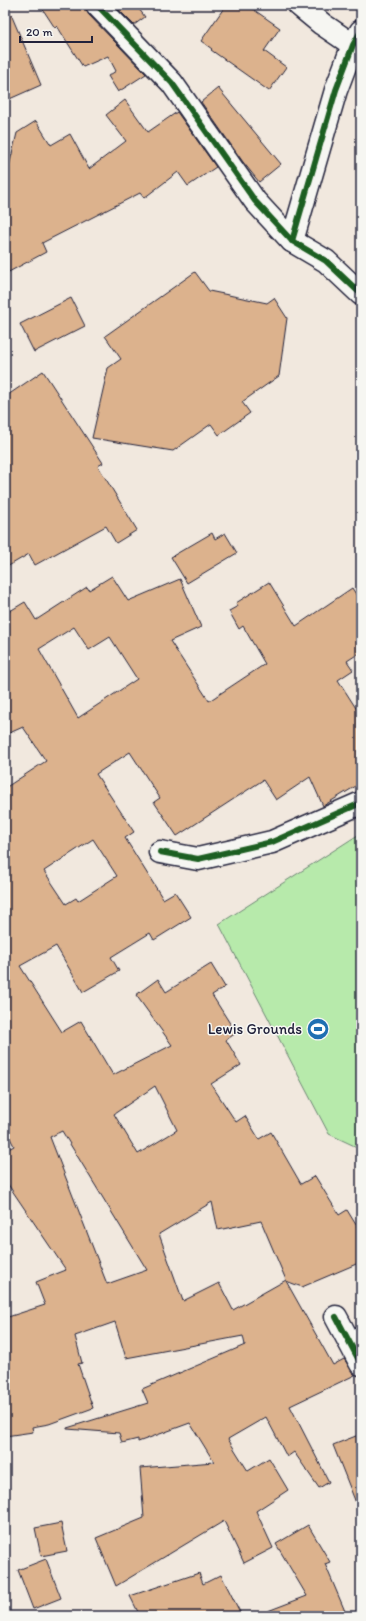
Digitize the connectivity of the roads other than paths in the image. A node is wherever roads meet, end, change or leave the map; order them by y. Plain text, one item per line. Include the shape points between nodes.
1 (97, 5) edge
2 (299, 5) edge
3 (357, 38) edge
4 (292, 241) junction
5 (361, 294) edge
6 (361, 803) edge
7 (160, 852) dead end
8 (336, 1316) dead end
9 (361, 1364) edge

1 - 4 street via 172,83 243,186
2 - 3 street via 322,24
3 - 4 street via 336,90
4 - 5 street via 326,261
6 - 7 street via 272,842 198,859
8 - 9 street

